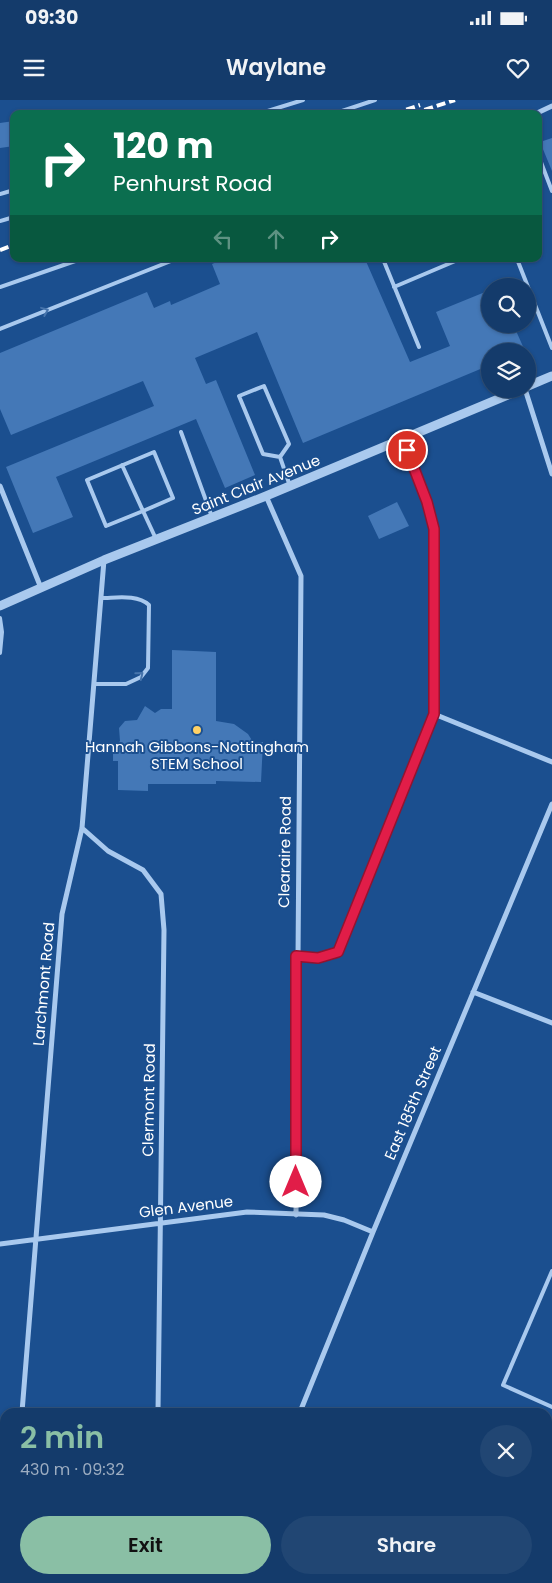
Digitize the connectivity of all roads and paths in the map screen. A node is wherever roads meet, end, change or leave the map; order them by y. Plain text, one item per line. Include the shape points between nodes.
1 (303, 100) edge
2 (374, 100) edge
3 (271, 110) edge
4 (345, 110) edge
5 (542, 165) edge
6 (552, 191) edge
7 (72, 262) edge
8 (168, 262) edge
9 (384, 262) edge
10 (453, 262) edge
11 (517, 262) edge
12 (394, 286) junction
13 (0, 287) edge
14 (0, 329) edge
15 (419, 347) dead end
16 (552, 348) edge
17 (552, 376) edge
18 (536, 383) edge
19 (502, 398) edge
20 (526, 398) edge
21 (181, 432) dead end
22 (403, 440) junction
23 (280, 457) junction
24 (122, 465) junction
25 (552, 474) edge
26 (0, 486) edge
27 (290, 486) junction
28 (266, 496) junction
29 (143, 511) junction
30 (212, 517) junction
31 (156, 539) junction
32 (104, 560) junction
33 (41, 588) junction
34 (101, 598) junction
35 (0, 606) edge
36 (0, 618) edge
37 (0, 653) edge
38 (94, 684) junction
39 (434, 714) junction
40 (552, 762) edge
41 (552, 804) edge
42 (82, 828) junction
43 (296, 956) junction
44 (473, 992) junction
45 (552, 1023) edge
46 (296, 1214) junction
47 (159, 1222) junction
48 (373, 1232) junction
49 (36, 1239) junction
50 (0, 1244) edge
51 (552, 1271) edge
52 (552, 1406) edge
53 (22, 1408) edge
54 (158, 1408) edge
55 (302, 1408) edge

1 - 3 lane
2 - 4 lane
5 - 6 lane
7 - 13 lane
14 -> 8 lane
9 - 12 lane
10 - 12 lane
11 - 16 lane
12 - 15 lane
17 - 18 street
19 - 22 street, Saint Clair Avenue
20 - 25 street
21 - 30 lane
22 - 27 street, Saint Clair Avenue
22 - 39 street via 434,529
23 - 23 lane via 289,444 264,386 239,396 263,454
23 - 27 lane
24 - 29 lane
24 - 29 lane via 154,452 173,498
24 - 29 lane via 88,480 106,526
26 - 33 street
27 - 28 street, Saint Clair Avenue
28 - 30 street, Saint Clair Avenue
28 - 43 street, Clearaire Road via 301,576
29 - 31 lane
30 - 31 street, Saint Clair Avenue
31 - 32 street, Saint Clair Avenue
32 - 33 street, Saint Clair Avenue
32 - 34 street, Larchmont Road
33 - 35 street, Saint Clair Avenue
34 - 38 street, Larchmont Road
38 -> 34 lane via 126,684 141,677 148,668 149,605 144,600
36 - 37 lane
38 - 42 street, Larchmont Road
39 - 40 street
39 - 43 street via 338,952 318,958
41 - 44 street, East 185th Street
42 - 47 street, Clermont Road via 108,851 143,870 162,894
42 - 49 street, Larchmont Road via 62,914
43 - 46 street, Clearaire Road
44 - 45 street
44 - 48 street, East 185th Street
46 - 47 street, Glen Avenue via 247,1212
46 - 48 street, Glen Avenue via 324,1215
47 - 49 street, Glen Avenue
47 - 54 street, Clermont Road
48 - 55 street, East 185th Street
49 - 50 street, Glen Avenue
49 - 53 street, Larchmont Road
51 - 52 lane via 503,1385

